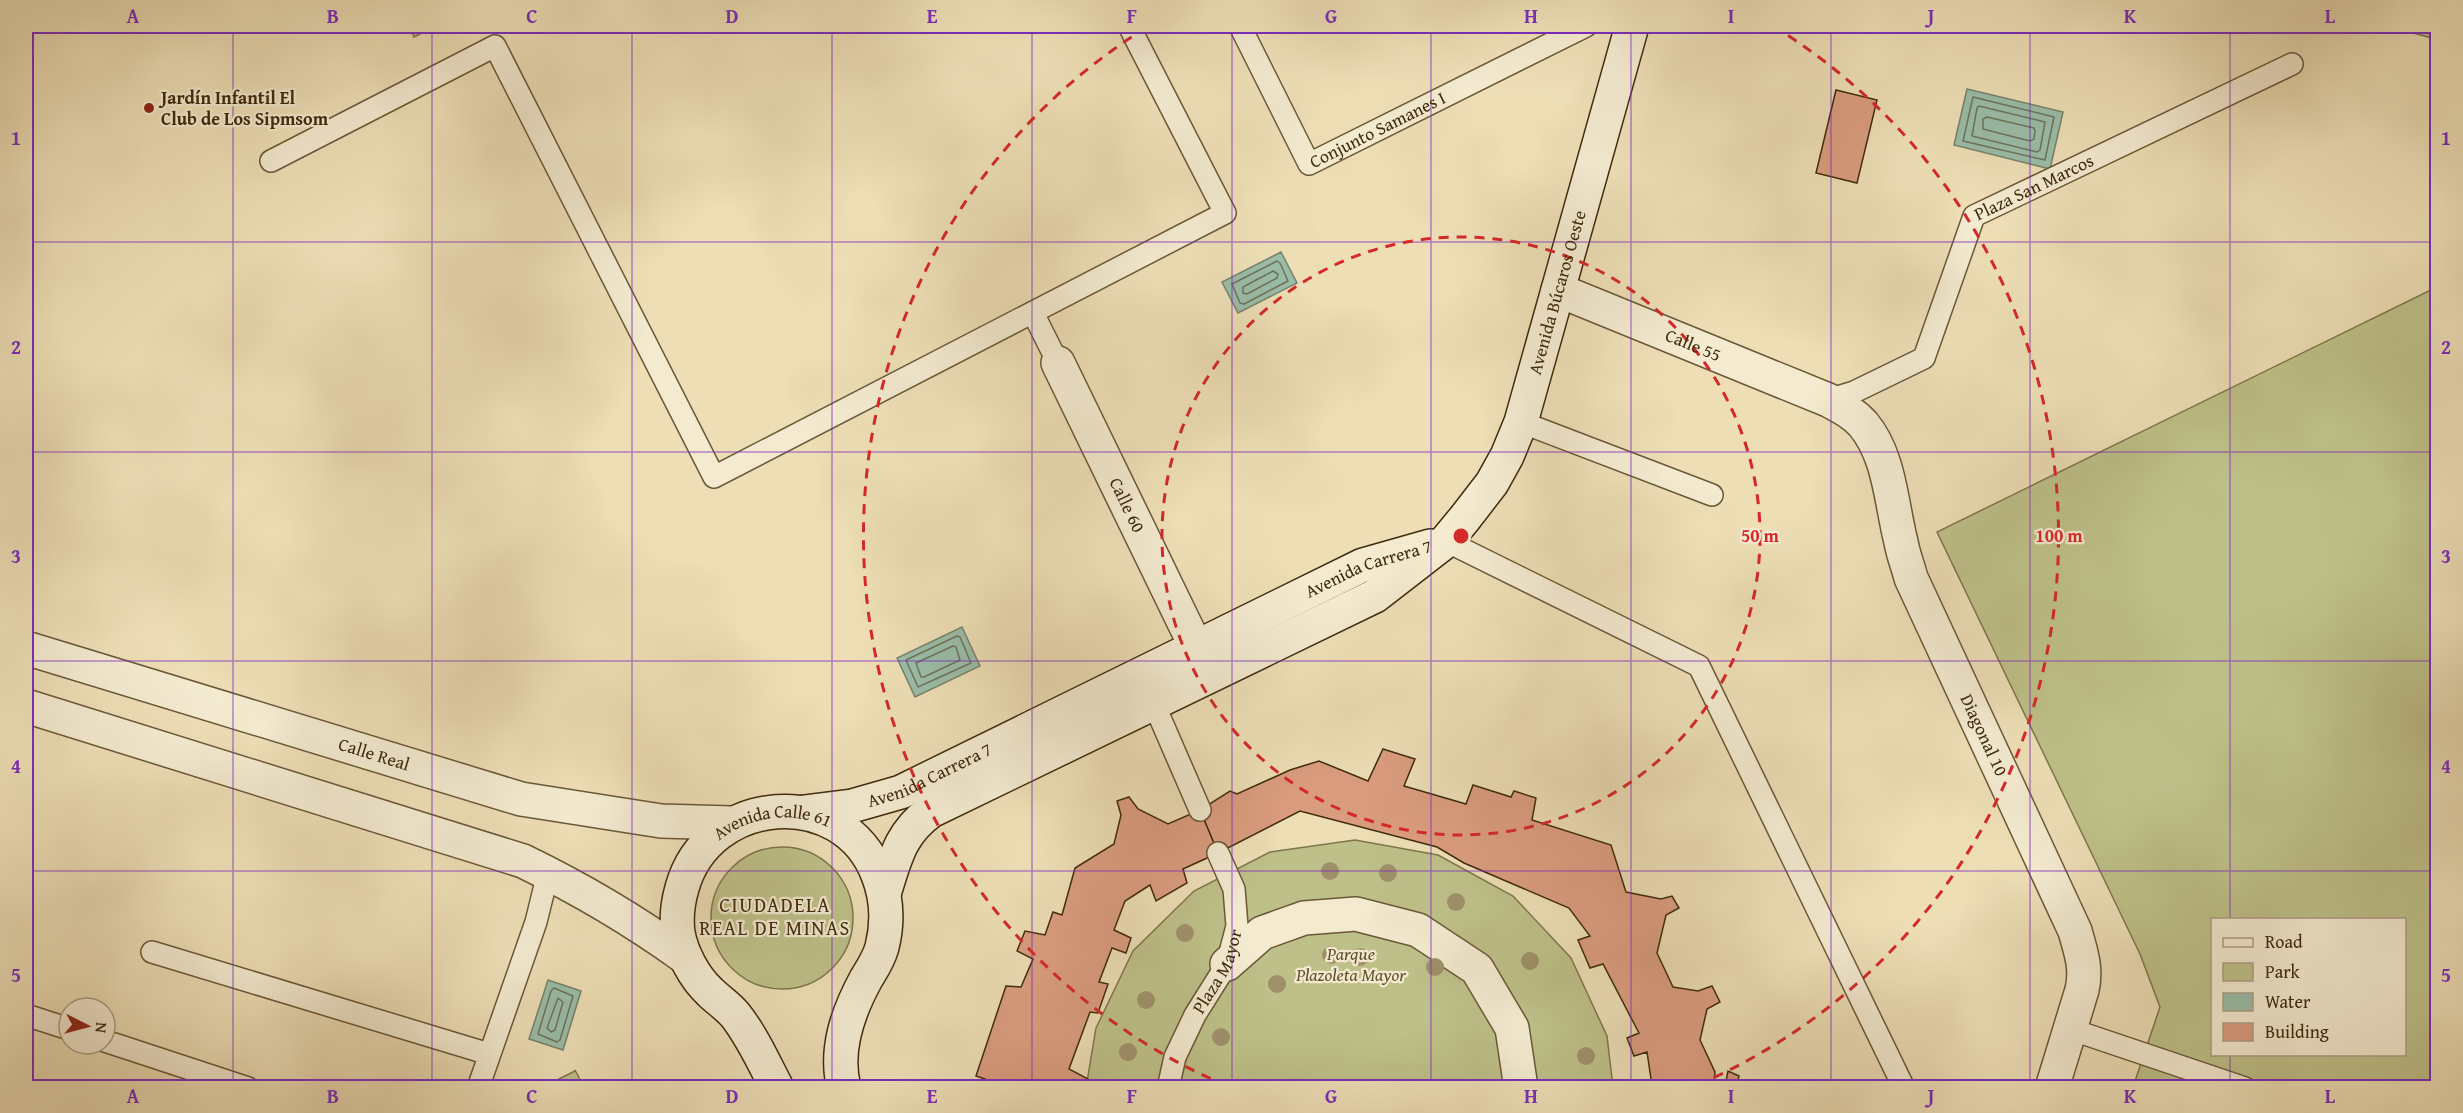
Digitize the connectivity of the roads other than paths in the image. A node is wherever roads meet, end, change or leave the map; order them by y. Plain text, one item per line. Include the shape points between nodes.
1 (1129, 26) edge
2 (1240, 26) edge
3 (1586, 26) edge
4 (1632, 26) edge
5 (2292, 64) dead end
6 (271, 161) dead end
7 (1558, 290) junction
8 (1033, 313) junction
9 (1058, 363) joint
10 (1828, 400) junction
11 (1521, 423) junction
12 (1713, 495) dead end
13 (1446, 541) junction
14 (1196, 647) junction
15 (26, 648) edge
16 (1154, 704) junction
17 (26, 706) edge
18 (1200, 810) dead end
19 (803, 812) junction
20 (732, 824) junction
21 (1218, 853) dead end
22 (548, 873) junction
23 (884, 894) junction
24 (152, 952) dead end
25 (686, 958) junction
26 (1227, 964) junction
27 (26, 1015) edge
28 (57, 1025) edge
29 (2070, 1029) junction
30 (117, 1045) edge
31 (489, 1054) junction
32 (248, 1088) edge
33 (478, 1088) edge
34 (777, 1088) edge
35 (844, 1088) edge
36 (1168, 1088) edge
37 (1521, 1088) edge
38 (1904, 1088) edge
39 (2052, 1088) edge
40 (2245, 1088) edge

1 - 8 lane via 1225,213
2 - 3 lane, Conjunto Samanes I via 1309,164
4 - 7 street, Avenida Búcaros Oeste
5 - 10 lane, Plaza San Marcos via 1974,216 1924,358 1854,392
6 - 8 lane via 495,46 714,477
7 - 10 street, Calle 55
7 - 11 street, Avenida Búcaros Oeste
8 - 9 lane
9 - 14 street, Calle 60
10 - 29 street, Diagonal 10 via 1849,411 1872,437 1882,459 1915,587 2075,932 2085,977
11 - 12 lane
11 - 13 street, Avenida Búcaros Oeste via 1485,494
13 - 14 street, Avenida Carrera 7 via 1363,565
13 - 16 street, Avenida Carrera 7 via 1375,596
13 - 38 lane via 1699,666
14 - 19 street, Avenida Carrera 7 via 901,792 852,806
15 - 20 street, Calle Real via 521,799 661,821
16 - 18 lane
16 - 23 street, Avenida Carrera 7 via 931,811 904,837
17 - 22 street via 495,851
19 - 20 street, Avenida Calle 61 via 750,815
19 - 23 street, Avenida Calle 61 via 824,819 856,841 869,856
20 - 25 street, Avenida Calle 61 via 700,850 686,875 678,902 678,932
21 - 26 lane, Plaza Mayor via 1234,889 1237,926
22 - 25 street via 611,907
22 - 31 lane via 536,922
23 - 35 street, Avenida Calle 61 via 887,915 882,947 842,1034
24 - 31 lane
25 - 34 street, Avenida Calle 61 via 709,992 735,1015
26 - 36 lane, Plaza Mayor via 1195,1015 1175,1057
26 - 37 street via 1262,933 1304,918 1356,914 1418,930 1477,969 1512,1028
27 - 28 lane
29 - 39 street, Diagonal 10
29 - 40 lane
30 - 32 lane
31 - 33 lane

